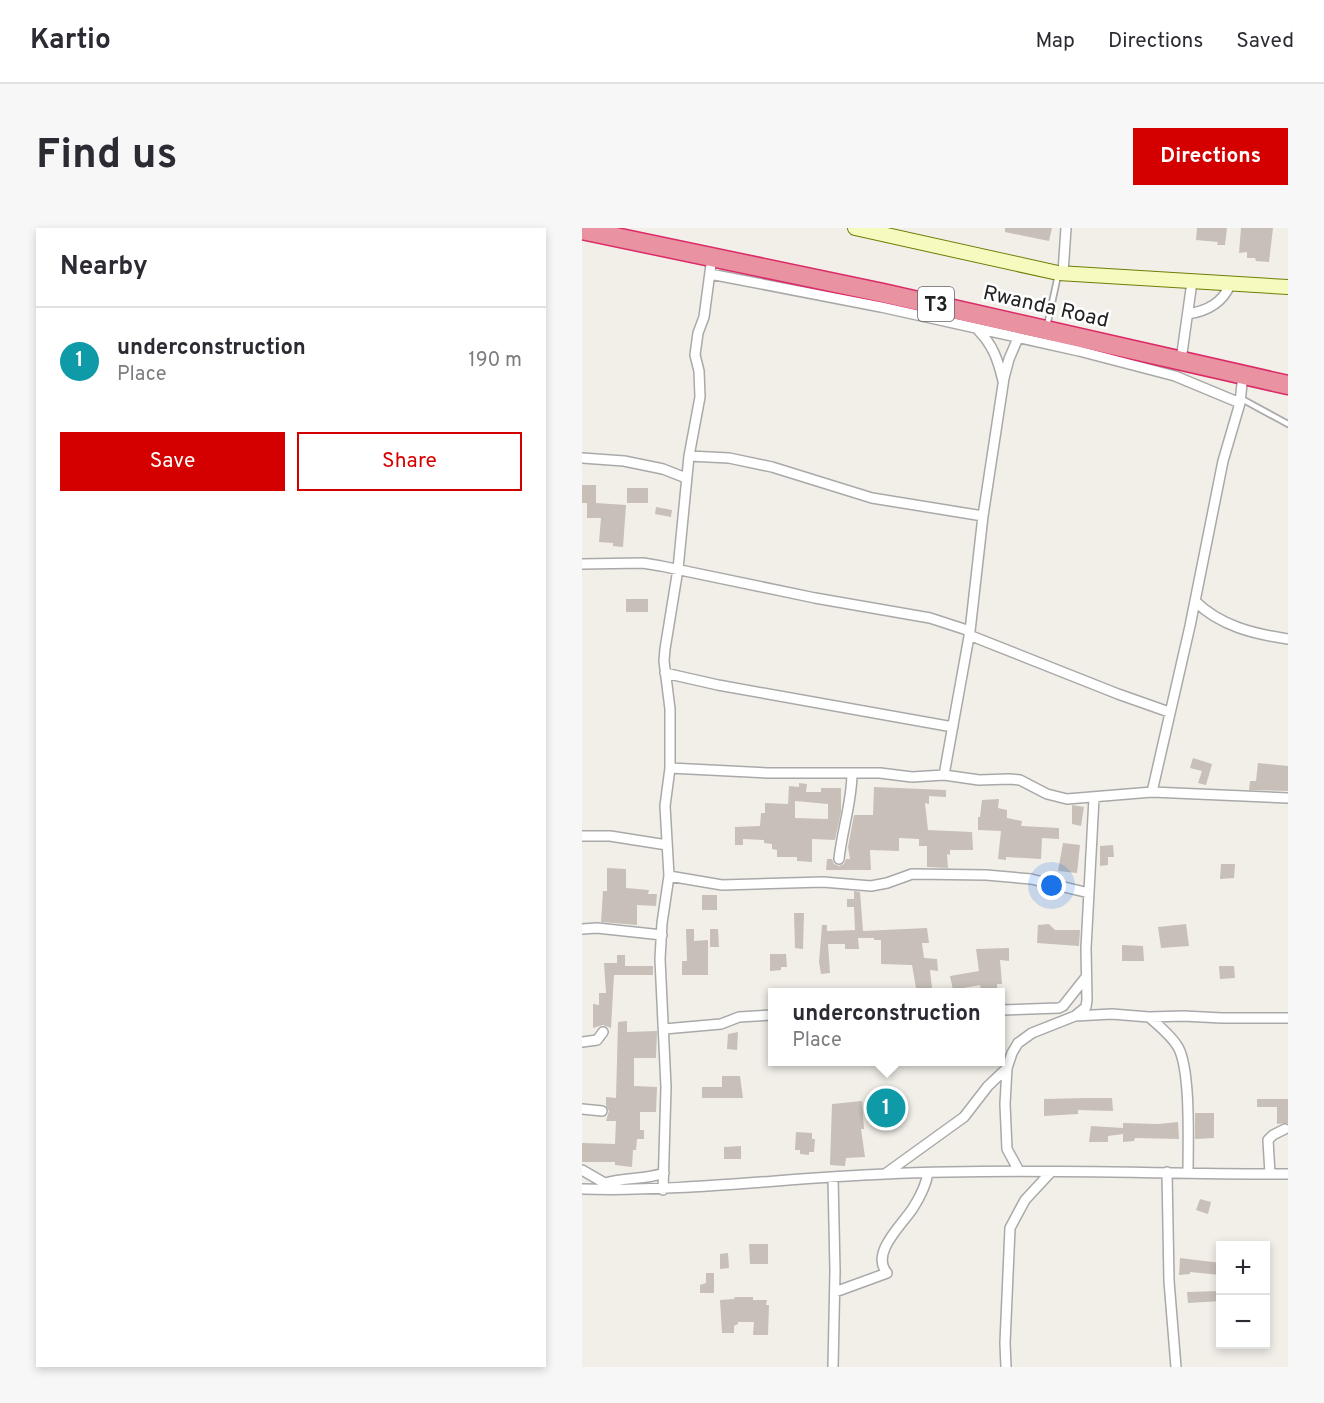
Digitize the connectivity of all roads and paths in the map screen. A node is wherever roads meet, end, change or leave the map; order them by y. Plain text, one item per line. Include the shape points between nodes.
1 (855, 228) edge
2 (1066, 228) edge
3 (582, 230) edge
4 (711, 266) junction
5 (1060, 273) junction
6 (1192, 282) junction
7 (1230, 285) junction
8 (1288, 287) edge
9 (1188, 314) junction
10 (1047, 329) junction
11 (978, 330) junction
12 (1018, 338) junction
13 (1181, 360) junction
14 (1243, 374) junction
15 (1003, 383) junction
16 (1288, 385) edge
17 (1240, 401) junction
18 (1288, 424) edge
19 (689, 456) junction
20 (582, 458) edge
21 (686, 478) junction
22 (983, 516) junction
23 (582, 564) edge
24 (678, 569) junction
25 (1195, 602) junction
26 (970, 633) junction
27 (1288, 639) edge
28 (665, 673) junction
29 (1169, 712) junction
30 (953, 727) junction
31 (670, 768) junction
32 (852, 773) junction
33 (944, 775) junction
34 (1152, 792) junction
35 (1094, 798) junction
36 (1288, 798) edge
37 (582, 836) edge
38 (667, 845) junction
39 (839, 859) dead end
40 (669, 876) junction
41 (1089, 893) junction
42 (582, 929) edge
43 (662, 935) junction
44 (1086, 977) junction
45 (1005, 1010) edge
46 (768, 1014) edge
47 (1076, 1016) junction
48 (1149, 1017) junction
49 (1288, 1018) edge
50 (664, 1029) junction
51 (603, 1032) dead end
52 (582, 1042) edge
53 (1007, 1068) junction
54 (582, 1109) edge
55 (602, 1111) dead end
56 (1285, 1129) dead end
57 (1019, 1172) junction
58 (1052, 1172) junction
59 (1167, 1172) junction
60 (585, 1173) edge
61 (664, 1173) junction
62 (928, 1173) junction
63 (1188, 1173) junction
64 (885, 1174) junction
65 (1270, 1174) junction
66 (1288, 1174) edge
67 (833, 1177) junction
68 (606, 1183) junction
69 (582, 1189) edge
70 (617, 1190) junction
71 (663, 1190) junction
72 (835, 1292) junction
73 (833, 1367) edge
74 (1006, 1367) edge
75 (1176, 1367) edge

1 - 5 street
2 - 5 street
3 - 4 highway, Rwanda Road / T3
4 - 10 highway, Rwanda Road / T3
4 - 11 street
4 - 19 street via 695,355 700,397
5 - 6 street
5 - 10 lane
6 - 7 street
6 - 9 street
7 - 8 street
7 - 9 street via 1216,304
9 - 13 street
10 - 13 highway, Rwanda Road / T3
11 - 12 street
11 - 15 street via 994,350
12 - 15 street
12 - 17 street via 1148,368
13 - 14 highway, Rwanda Road / T3
14 - 16 highway, Rwanda Road / T3
14 - 17 street
15 - 22 street
17 - 18 lane
17 - 25 street via 1223,461
19 - 21 street
19 - 22 street via 772,466 872,498
20 - 21 street via 634,463
21 - 24 street
22 - 26 street
23 - 24 street via 643,562
24 - 26 street via 930,618
24 - 28 street via 666,633
25 - 27 street via 1216,619
25 - 29 street
26 - 29 street
26 - 30 street
28 - 30 street
28 - 31 street via 670,710
29 - 34 street
30 - 33 street
31 - 32 street
31 - 38 street via 665,806
32 - 33 street
32 - 39 street
33 - 35 street via 979,780 1009,778 1056,797
34 - 35 street
34 - 36 street
35 - 41 street
37 - 38 street
38 - 40 street
40 - 41 street via 723,885 823,882 871,886 912,874 986,875 1031,879
40 - 43 street
41 - 44 street
42 - 43 street
43 - 50 street
44 - 45 street via 1064,1006
44 - 47 street via 1086,1007
46 - 50 street
47 - 48 street
47 - 53 street via 1032,1033 1018,1043
48 - 49 street
48 - 63 street via 1178,1047 1183,1060
50 - 61 street
51 - 52 street via 597,1040
53 - 57 street via 1007,1149
53 - 64 street via 964,1117
54 - 55 street
56 - 65 street via 1268,1140
57 - 58 street
57 - 62 street
58 - 59 street
58 - 74 street via 1025,1200 1010,1228
59 - 63 street
59 - 75 street
60 - 68 street
61 - 68 street
61 - 71 street
62 - 64 street
62 - 72 street via 918,1199 882,1256 882,1268 887,1273
63 - 65 street
64 - 67 street
65 - 66 street
67 - 71 street
67 - 72 street
68 - 70 street
69 - 70 street
70 - 71 street
72 - 73 street

